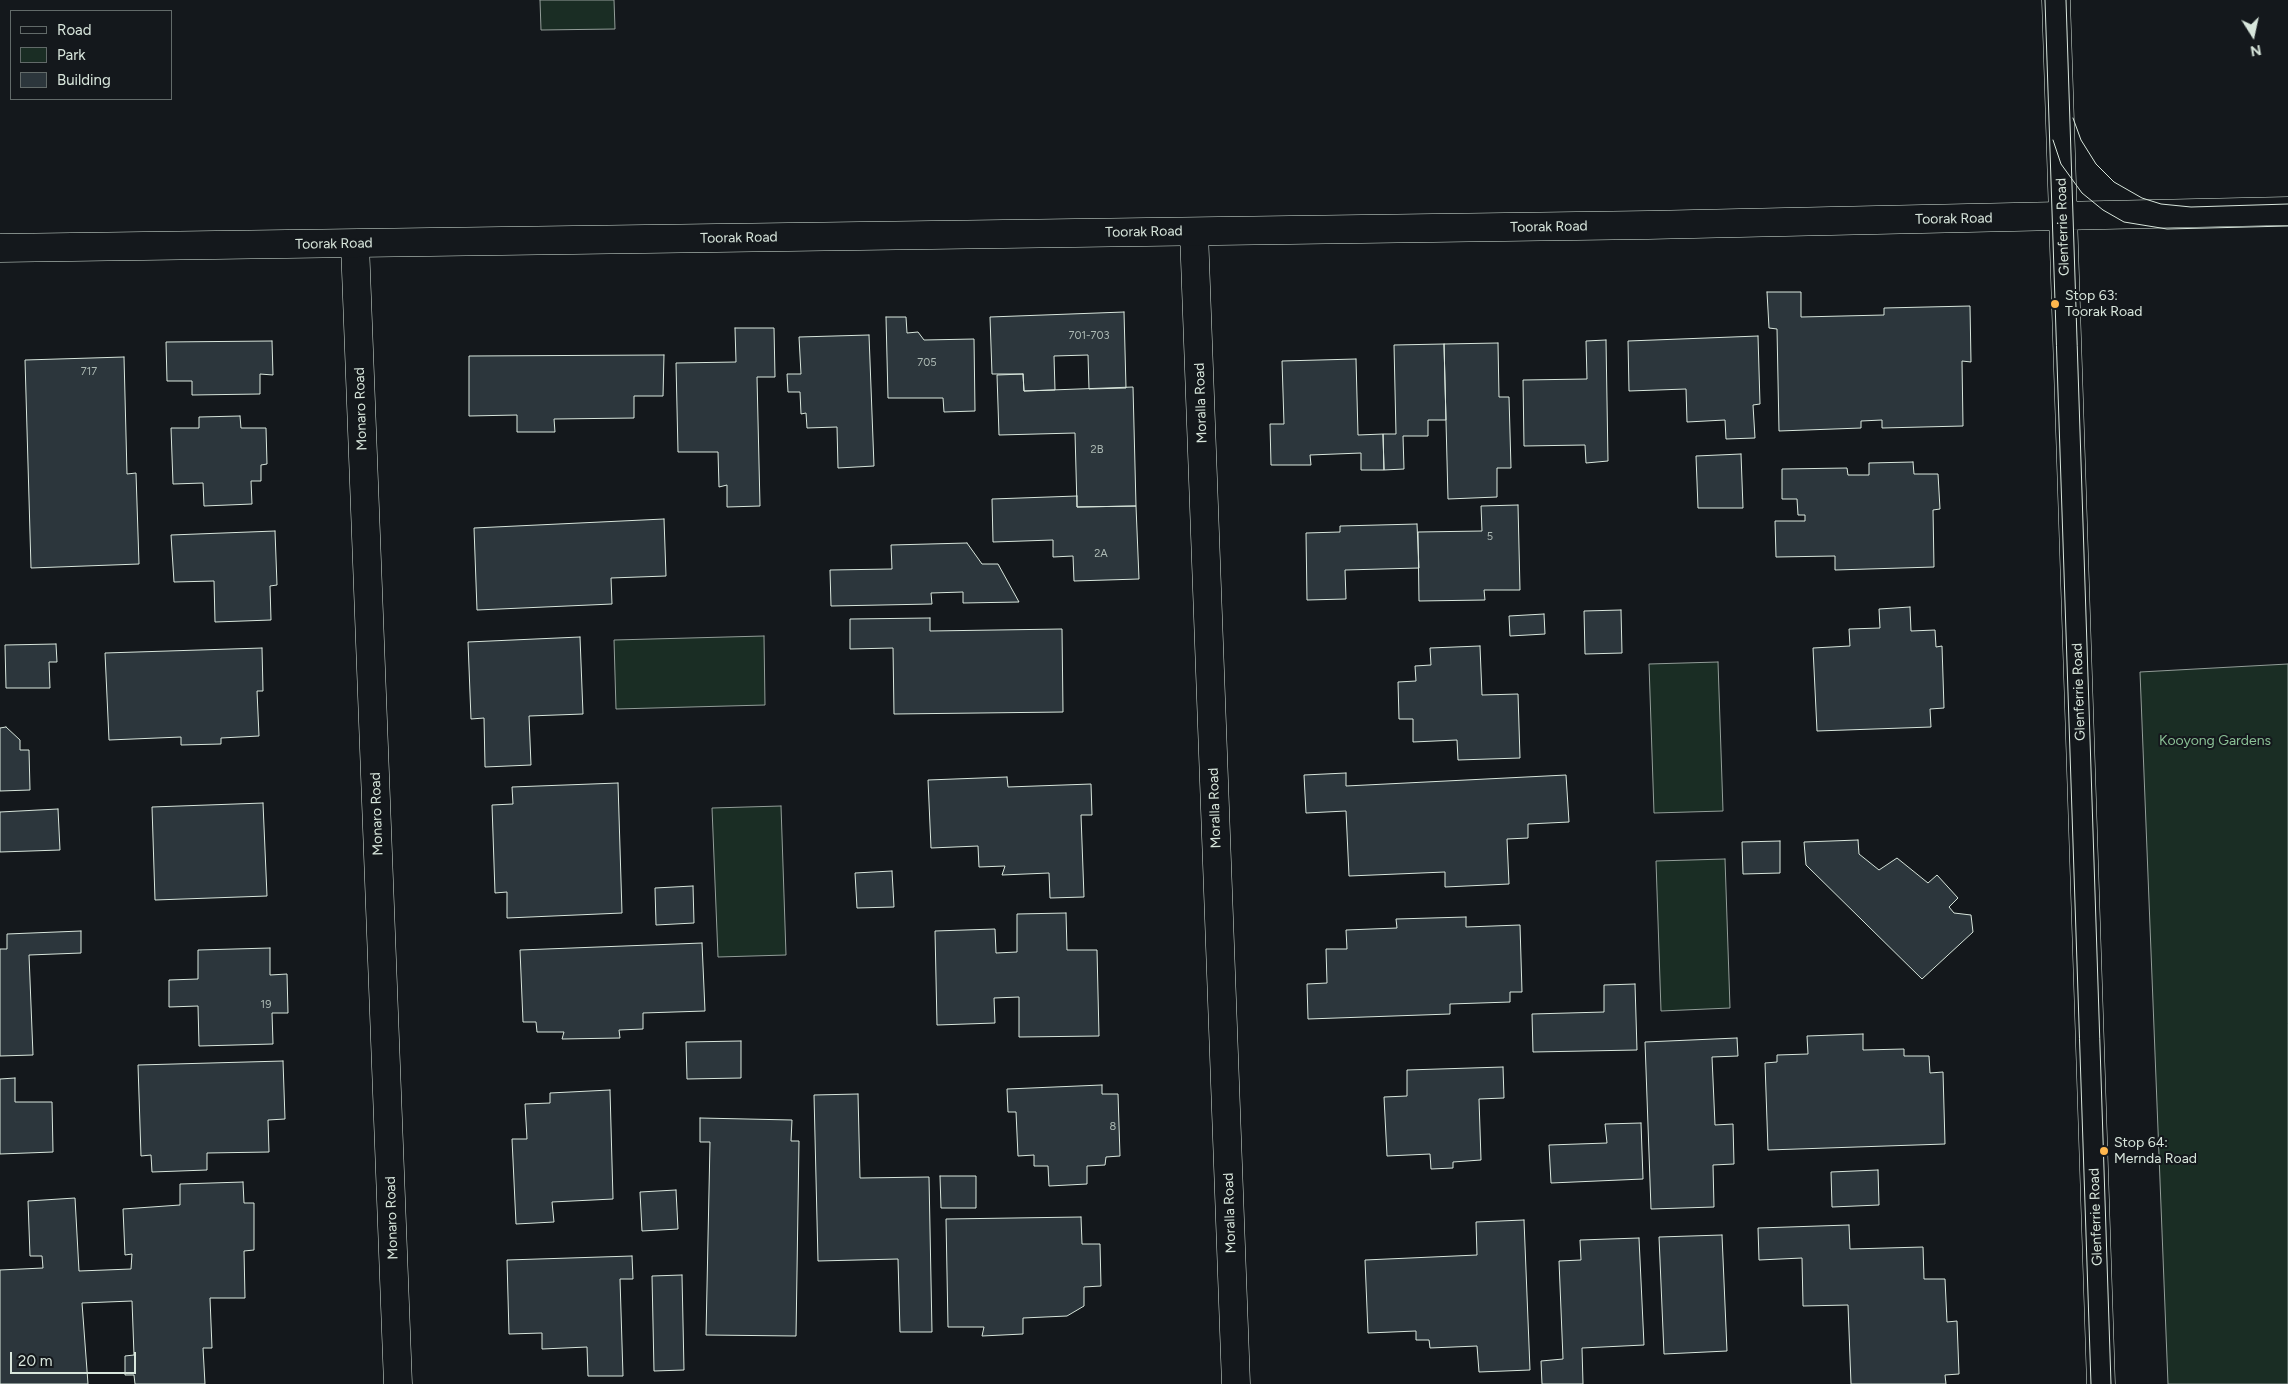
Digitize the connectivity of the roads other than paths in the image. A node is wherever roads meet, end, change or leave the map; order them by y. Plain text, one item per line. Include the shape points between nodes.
1 (2056, 0) edge
2 (2288, 211) edge
3 (2062, 217) junction
4 (1194, 232) junction
5 (355, 244) junction
6 (0, 248) edge
7 (398, 1384) edge
8 (1236, 1384) edge
9 (2101, 1384) edge

1 - 3 main road, Glenferrie Road
2 - 3 main road, Toorak Road
3 - 4 main road, Toorak Road
3 - 9 main road, Glenferrie Road
4 - 5 main road, Toorak Road
4 - 8 main road, Moralla Road
5 - 6 main road, Toorak Road
5 - 7 main road, Monaro Road

